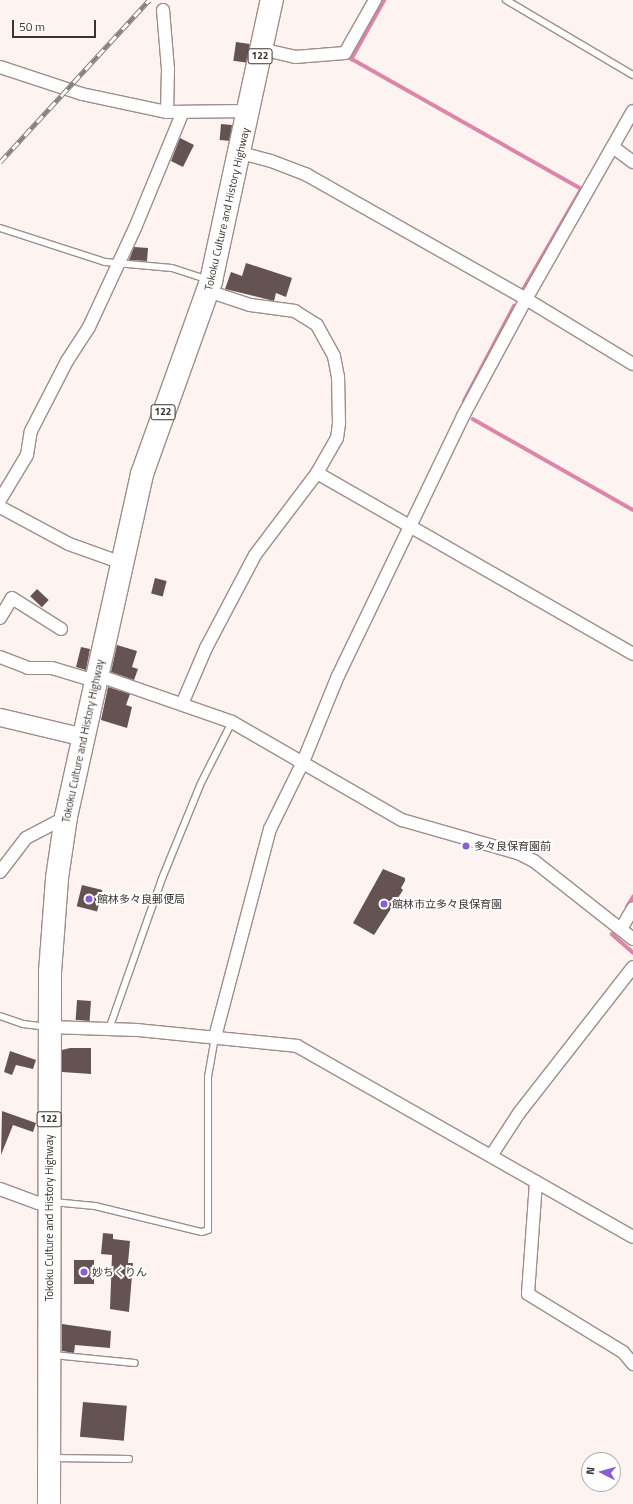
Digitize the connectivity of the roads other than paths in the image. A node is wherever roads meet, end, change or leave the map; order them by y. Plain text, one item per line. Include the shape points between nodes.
1 (272, 0) edge
2 (376, 0) edge
3 (506, 0) edge
4 (163, 10) dead end
5 (261, 49) junction
6 (0, 68) edge
7 (633, 75) edge
8 (248, 111) junction
9 (633, 111) edge
10 (167, 112) junction
11 (182, 114) junction
12 (613, 147) junction
13 (241, 153) junction
14 (633, 162) edge
15 (0, 228) edge
16 (119, 264) junction
17 (210, 286) junction
18 (526, 299) junction
19 (633, 364) edge
20 (317, 473) junction
21 (0, 500) edge
22 (0, 507) edge
23 (409, 526) junction
24 (122, 563) junction
25 (0, 618) edge
26 (61, 629) dead end
27 (633, 654) edge
28 (0, 657) edge
29 (96, 678) junction
30 (182, 704) junction
31 (0, 717) edge
32 (232, 722) junction
33 (83, 737) junction
34 (303, 762) junction
35 (66, 817) junction
36 (0, 872) edge
37 (633, 908) edge
38 (621, 929) junction
39 (633, 939) edge
40 (633, 967) edge
41 (0, 1016) edge
42 (49, 1027) junction
43 (110, 1029) junction
44 (215, 1037) junction
45 (491, 1156) junction
46 (536, 1182) junction
47 (0, 1189) edge
48 (49, 1201) junction
49 (633, 1237) edge
50 (49, 1355) junction
51 (135, 1363) dead end
52 (633, 1364) edge
53 (49, 1458) junction
54 (129, 1460) dead end
55 (49, 1504) edge

1 - 5 highway, Tokoku Culture and History Highway / 122
2 - 5 street via 345,53 295,57
3 - 7 lane
4 - 10 street via 168,69
5 - 8 highway, Tokoku Culture and History Highway / 122
6 - 10 street via 82,94
8 - 11 street
8 - 13 highway, Tokoku Culture and History Highway / 122
9 - 12 street
10 - 11 street
11 - 16 street
12 - 14 street
12 - 18 street
13 - 17 highway, Tokoku Culture and History Highway / 122
13 - 18 street via 297,170
15 - 16 lane
16 - 17 lane via 172,268
16 - 21 street via 89,327 67,361 31,431 27,455
17 - 20 street via 250,305 296,311 317,325 334,356 338,377 339,423 337,438
17 - 24 highway, Tokoku Culture and History Highway / 122 via 146,458
18 - 19 street
18 - 23 street
20 - 23 street
20 - 30 street via 255,555 206,648
22 - 24 street via 69,544
23 - 27 street
23 - 34 street via 338,676
24 - 29 highway, Tokoku Culture and History Highway / 122
25 - 26 street via 12,598
28 - 29 street via 28,668 52,668
29 - 30 street
29 - 33 highway, Tokoku Culture and History Highway / 122
30 - 32 street
31 - 33 main road
32 - 34 street
32 - 43 lane via 201,784 161,881
33 - 35 highway, Tokoku Culture and History Highway / 122
34 - 38 street via 402,820 491,844 534,861
34 - 44 street via 270,828
35 - 36 street via 26,838
35 - 42 highway, Tokoku Culture and History Highway / 122 via 52,930
37 - 38 street
38 - 39 street
40 - 45 street via 519,1113
41 - 42 lane via 23,1024
42 - 43 street
42 - 48 highway, Tokoku Culture and History Highway / 122
43 - 44 street
44 - 45 street via 297,1046
44 - 48 lane via 208,1077 208,1230 202,1232 95,1206
45 - 46 street
46 - 49 street
46 - 52 street via 528,1294 622,1352
47 - 48 street via 38,1203
48 - 50 highway, Tokoku Culture and History Highway / 122
50 - 51 lane
50 - 53 highway, Tokoku Culture and History Highway / 122
53 - 54 lane
53 - 55 highway, Tokoku Culture and History Highway / 122

